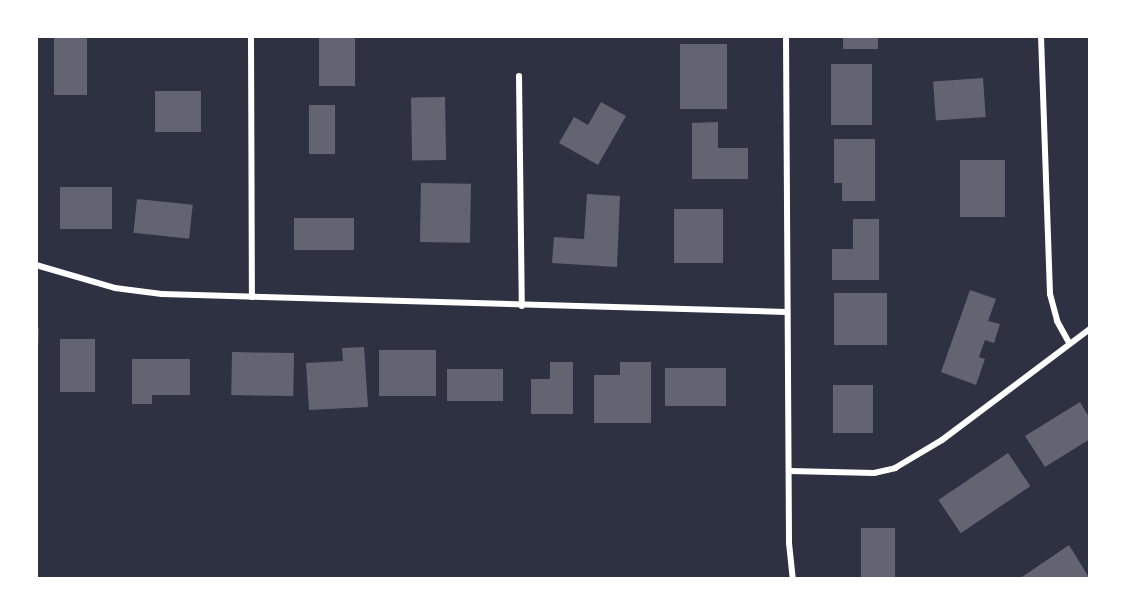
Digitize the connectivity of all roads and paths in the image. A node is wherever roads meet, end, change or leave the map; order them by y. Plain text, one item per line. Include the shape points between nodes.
1 (251, 36) edge
2 (786, 36) edge
3 (1041, 36) edge
4 (519, 76) dead end
5 (36, 265) edge
6 (252, 297) junction
7 (522, 306) junction
8 (787, 312) junction
9 (1090, 329) edge
10 (1070, 344) junction
11 (790, 471) junction
12 (793, 579) edge

1 - 6 street
2 - 8 street
3 - 10 street via 1050,294 1057,321
4 - 7 street
5 - 6 street via 115,288
6 - 7 street
7 - 8 street
8 - 11 street
9 - 10 street
10 - 11 street via 927,451 895,468 873,473
11 - 12 street

